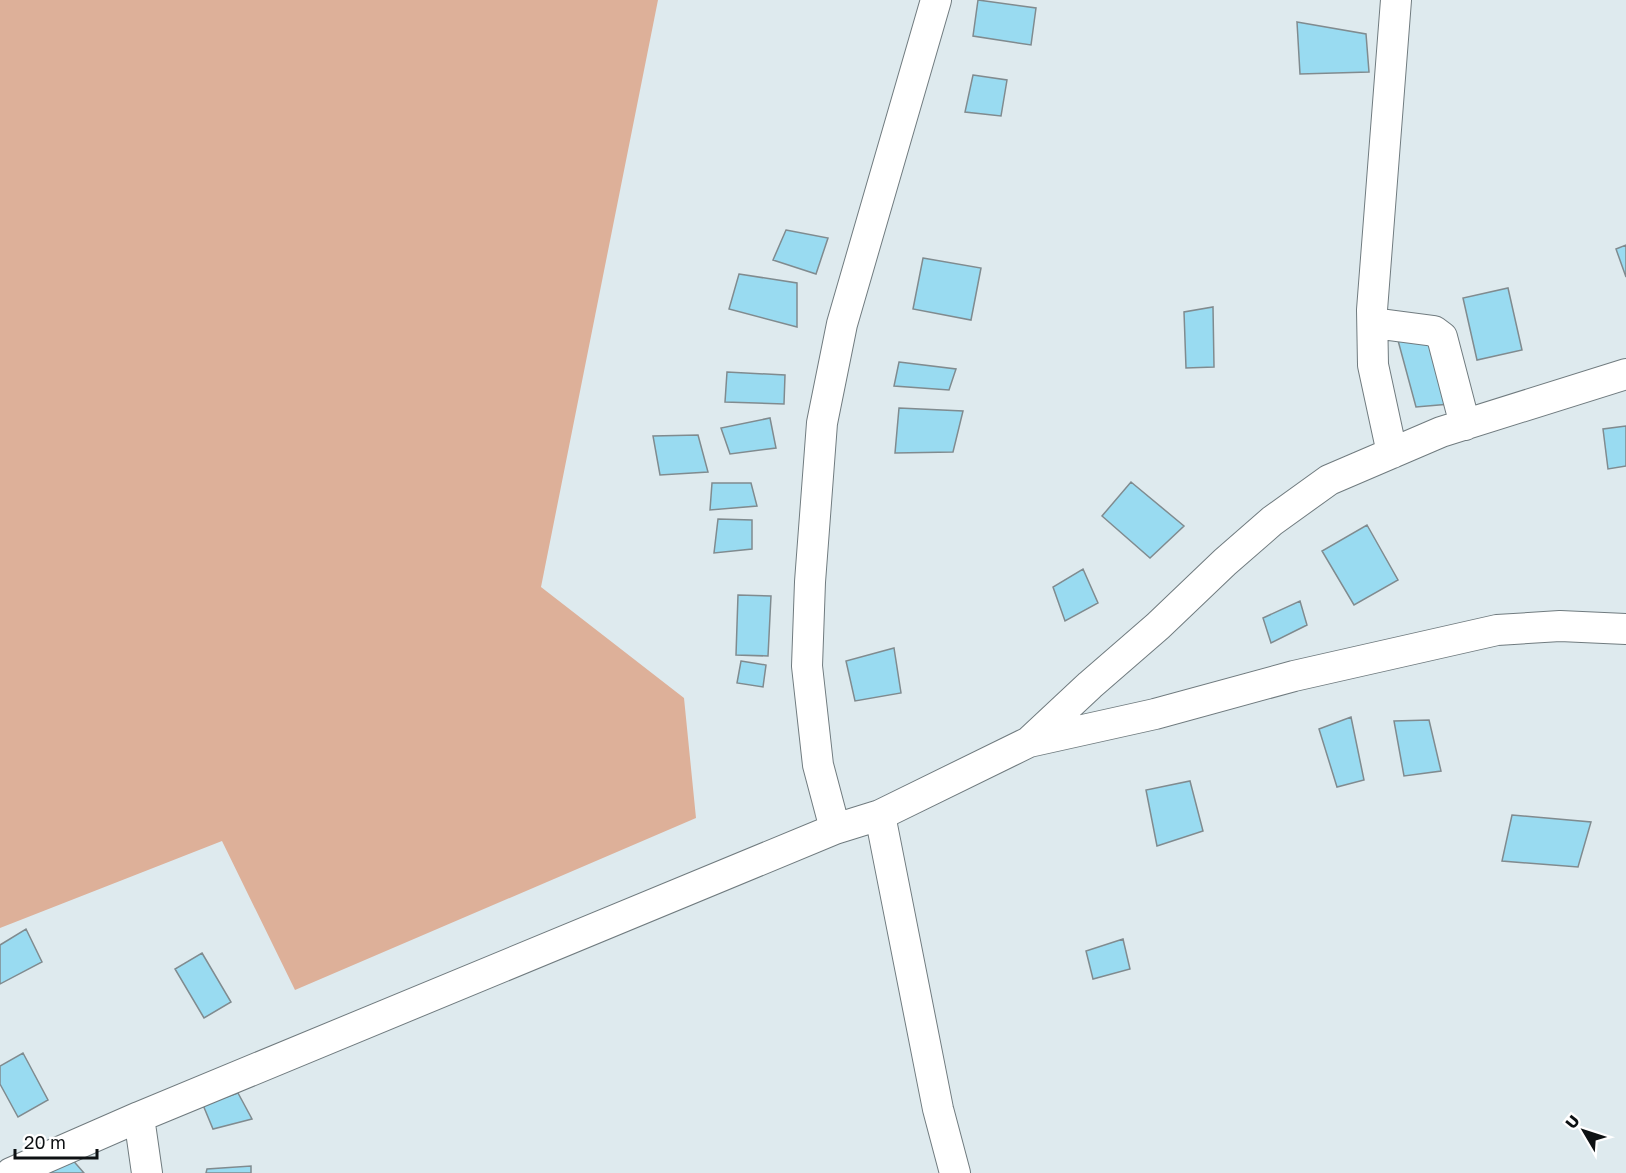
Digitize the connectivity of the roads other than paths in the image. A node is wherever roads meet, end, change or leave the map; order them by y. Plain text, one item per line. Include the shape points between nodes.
1 (936, 0) edge
2 (1396, 0) edge
3 (1373, 323) junction
4 (1626, 374) edge
5 (1466, 425) junction
6 (1392, 453) junction
7 (1626, 629) edge
8 (1029, 742) junction
9 (880, 815) junction
10 (835, 829) junction
11 (139, 1116) junction
12 (11, 1173) edge
13 (147, 1173) edge
14 (955, 1173) edge

1 - 10 street via 842,324 822,423 807,666 818,765
2 - 3 street
3 - 5 street via 1434,331 1443,337
3 - 6 street via 1373,365
4 - 5 street
5 - 6 street
6 - 8 street via 1329,480 1272,521
7 - 8 street via 1560,626 1497,630
8 - 9 street
9 - 10 street
9 - 14 street via 938,1109
10 - 11 street
11 - 12 street
11 - 13 street

